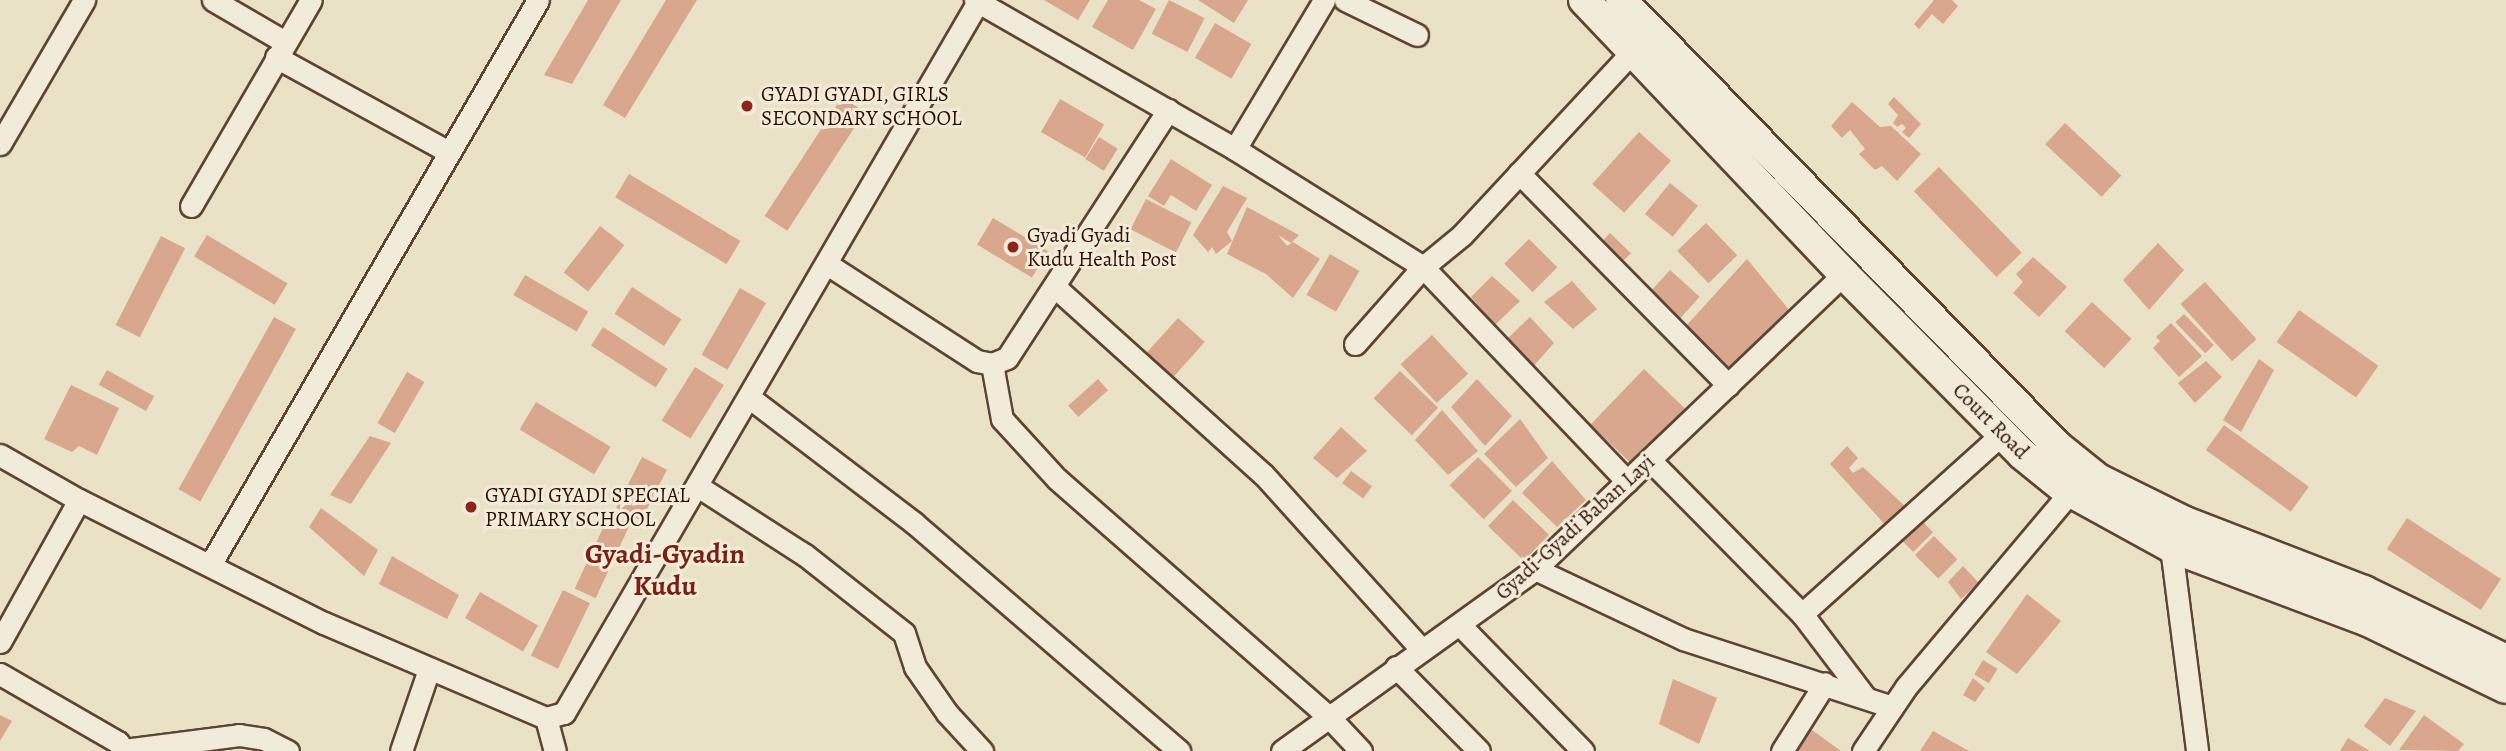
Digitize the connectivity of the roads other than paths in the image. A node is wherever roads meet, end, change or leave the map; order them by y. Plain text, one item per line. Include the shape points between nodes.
1 (84, 0) edge
2 (213, 0) edge
3 (311, 0) edge
4 (538, 0) edge
5 (1324, 0) edge
6 (1345, 0) edge
7 (1584, 0) edge
8 (1621, 0) edge
9 (978, 1) edge
10 (1418, 35) dead end
11 (280, 50) junction
12 (1633, 51) junction
13 (1168, 110) junction
14 (0, 144) edge
15 (1236, 149) junction
16 (449, 152) junction
17 (1519, 173) junction
18 (191, 206) dead end
19 (827, 264) junction
20 (1423, 267) junction
21 (1844, 274) junction
22 (1055, 287) junction
23 (1355, 344) dead end
24 (992, 364) junction
25 (1728, 385) junction
26 (750, 398) junction
27 (2002, 434) junction
28 (0, 455) edge
29 (1650, 460) junction
30 (1627, 481) junction
31 (699, 487) junction
32 (2070, 492) junction
33 (79, 500) junction
34 (2171, 547) junction
35 (210, 565) junction
36 (1535, 569) junction
37 (1802, 614) junction
38 (1460, 625) junction
39 (0, 642) edge
40 (1422, 650) junction
41 (2506, 660) edge
42 (1396, 667) junction
43 (429, 669) junction
44 (0, 674) edge
45 (1825, 683) junction
46 (2506, 688) edge
47 (1865, 697) junction
48 (1892, 707) junction
49 (1328, 716) junction
50 (546, 718) junction
51 (253, 744) edge
52 (124, 750) edge
53 (288, 751) edge
54 (401, 751) edge
55 (555, 751) edge
56 (982, 751) edge
57 (1180, 751) edge
58 (1282, 751) edge
59 (1361, 751) edge
60 (1479, 751) edge
61 (1583, 751) edge
62 (1782, 751) edge
63 (1863, 751) edge
64 (2197, 751) edge

1 - 14 street
2 - 11 street
3 - 11 street
4 - 16 street
5 - 15 street
6 - 10 street
7 - 12 main road, Court Road
8 - 41 main road, Court Road via 2057,446 2098,479 2185,523 2364,591
9 - 13 street
9 - 19 street
11 - 16 street
11 - 18 street
12 - 17 street
12 - 21 main road, Court Road
13 - 15 street
13 - 22 street
15 - 20 street
16 - 35 street
17 - 20 street via 1462,235
17 - 25 street
19 - 24 street via 977,360
19 - 26 street
20 - 23 street
20 - 30 street
21 - 25 street, Gyadi-Gyadi Baban Layi
21 - 27 main road, Court Road
22 - 24 street via 1016,348
22 - 40 street via 1262,474 1319,531
24 - 49 street via 1002,419 1057,479
25 - 29 street, Gyadi-Gyadi Baban Layi
26 - 31 street
26 - 57 street via 914,523
27 - 32 main road, Court Road
27 - 37 street
28 - 33 street
29 - 30 street, Gyadi-Gyadi Baban Layi
29 - 37 street
30 - 36 street, Gyadi-Gyadi Baban Layi
31 - 50 street via 574,704 564,713
31 - 56 street via 804,555 904,633 915,667
32 - 34 main road, Court Road
32 - 48 street
33 - 35 street
33 - 39 street
34 - 46 main road, Court Road via 2368,621
34 - 64 street
35 - 43 street
36 - 38 street, Gyadi-Gyadi Baban Layi
36 - 45 street via 1684,639
37 - 47 street
38 - 40 street, Gyadi-Gyadi Baban Layi
38 - 61 street
40 - 42 street, Gyadi-Gyadi Baban Layi
42 - 49 street, Gyadi-Gyadi Baban Layi
42 - 60 street
43 - 50 street
43 - 54 street
44 - 52 street via 118,742
45 - 47 street
45 - 62 street
47 - 48 street
48 - 63 street
49 - 58 street, Gyadi-Gyadi Baban Layi
49 - 59 street
50 - 55 street
51 - 52 street via 239,735
51 - 53 street

